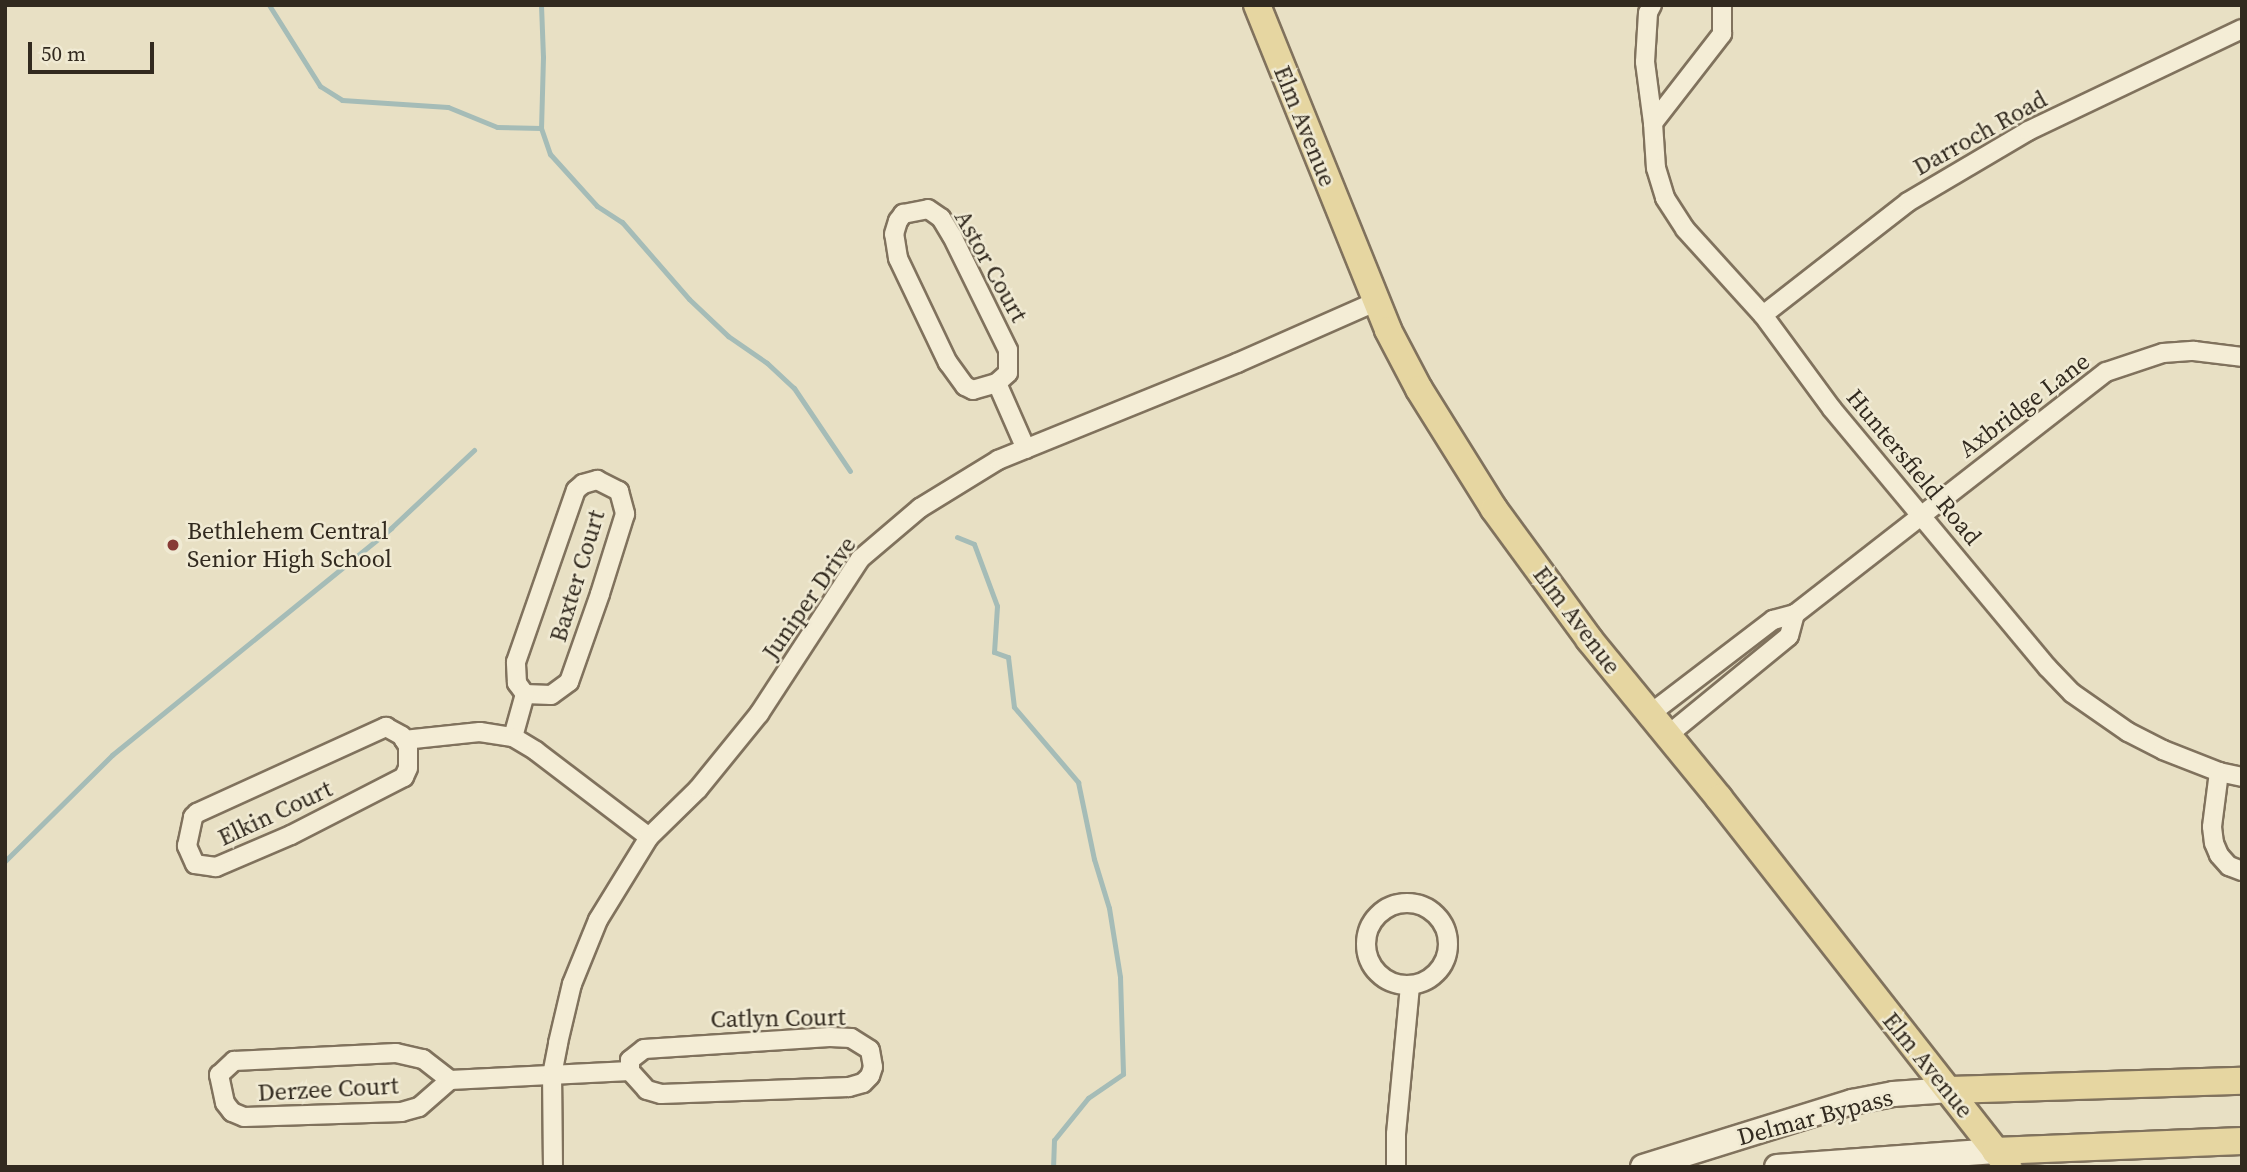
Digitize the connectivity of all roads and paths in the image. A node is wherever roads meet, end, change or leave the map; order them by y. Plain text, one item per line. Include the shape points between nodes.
1 (1257, 5) edge
2 (1652, 5) edge
3 (1721, 5) edge
4 (2242, 29) edge
5 (1653, 123) junction
6 (1375, 302) junction
7 (1763, 315) junction
8 (2242, 357) edge
9 (996, 383) junction
10 (1026, 449) junction
11 (1922, 514) junction
12 (1795, 614) junction
13 (1723, 658) junction
14 (1738, 678) junction
15 (525, 694) junction
16 (1650, 714) junction
17 (1668, 735) junction
18 (513, 737) junction
19 (404, 740) junction
20 (2219, 772) junction
21 (2242, 777) edge
22 (649, 837) junction
23 (2242, 871) edge
24 (1410, 986) junction
25 (630, 1071) junction
26 (552, 1075) junction
27 (450, 1080) junction
28 (2242, 1081) edge
29 (1950, 1090) junction
30 (2242, 1141) edge
31 (2105, 1147) junction
32 (2001, 1159) edge
33 (1673, 1162) edge
34 (554, 1167) edge
35 (1396, 1167) edge
36 (1643, 1167) edge
37 (1777, 1167) edge
38 (2080, 1167) edge

1 - 6 main road, Elm Avenue
2 - 5 street, Huntersfield Road via 1645,62
3 - 5 street via 1722,34
4 - 7 street, Darroch Road via 2028,131 1920,194
5 - 7 street, Huntersfield Road via 1665,198 1685,229
6 - 10 street, Juniper Drive
6 - 16 main road, Elm Avenue via 1419,389 1494,509
7 - 11 street, Huntersfield Road via 1832,409
8 - 11 street, Axbridge Lane via 2194,351 2164,353 2106,372
9 - 9 street, Astor Court via 974,390 965,386 948,363 898,258 894,234 903,214 928,209 941,218 952,236 1009,350 1008,373
9 - 10 street
10 - 22 street, Juniper Drive via 998,460 920,508 860,559 759,714 698,789
11 - 12 street, Axbridge Lane
11 - 20 street, Huntersfield Road via 2072,693 2128,732
12 - 13 street, Axbridge Lane via 1773,620
12 - 14 street, Axbridge Lane via 1789,636
13 - 14 street
13 - 16 street, Axbridge Lane
14 - 17 street, Axbridge Lane
15 - 15 street, Baxter Court via 551,695 569,682 625,514 619,491 597,480 576,489 516,662 517,683
15 - 18 street
16 - 17 main road, Elm Avenue
17 - 29 main road, Elm Avenue
18 - 19 street, Elkin Court via 480,732
18 - 22 street, Elkin Court
19 - 19 street, Elkin Court via 386,727 375,730 197,813 187,846 195,864 216,867 396,783 408,768
20 - 21 street, Huntersfield Road
20 - 23 street via 2214,843 2229,866
22 - 26 street, Juniper Drive via 582,955
24 - 24 street via 1435,975 1448,951 1443,925 1435,914 1410,903 1384,910 1374,919 1365,944 1374,970 1396,984
24 - 35 street
25 - 25 street, Catlyn Court via 647,1090 660,1094 849,1087 870,1076 873,1059 863,1044 830,1037 644,1049 630,1060
25 - 26 street
26 - 27 street
26 - 34 street, Juniper Drive
27 - 27 street, Derzee Court via 423,1059 396,1053 234,1061 219,1075 225,1103 244,1117 402,1112 419,1107
28 - 29 main road, Delmar Bypass
29 - 32 main road, Elm Avenue
29 - 33 street, Delmar Bypass via 1852,1102
30 - 31 main road, Delmar Bypass
31 - 32 main road, Delmar Bypass
31 - 38 main road
32 - 37 street, Delmar Bypass
33 - 36 street, Delmar Bypass

